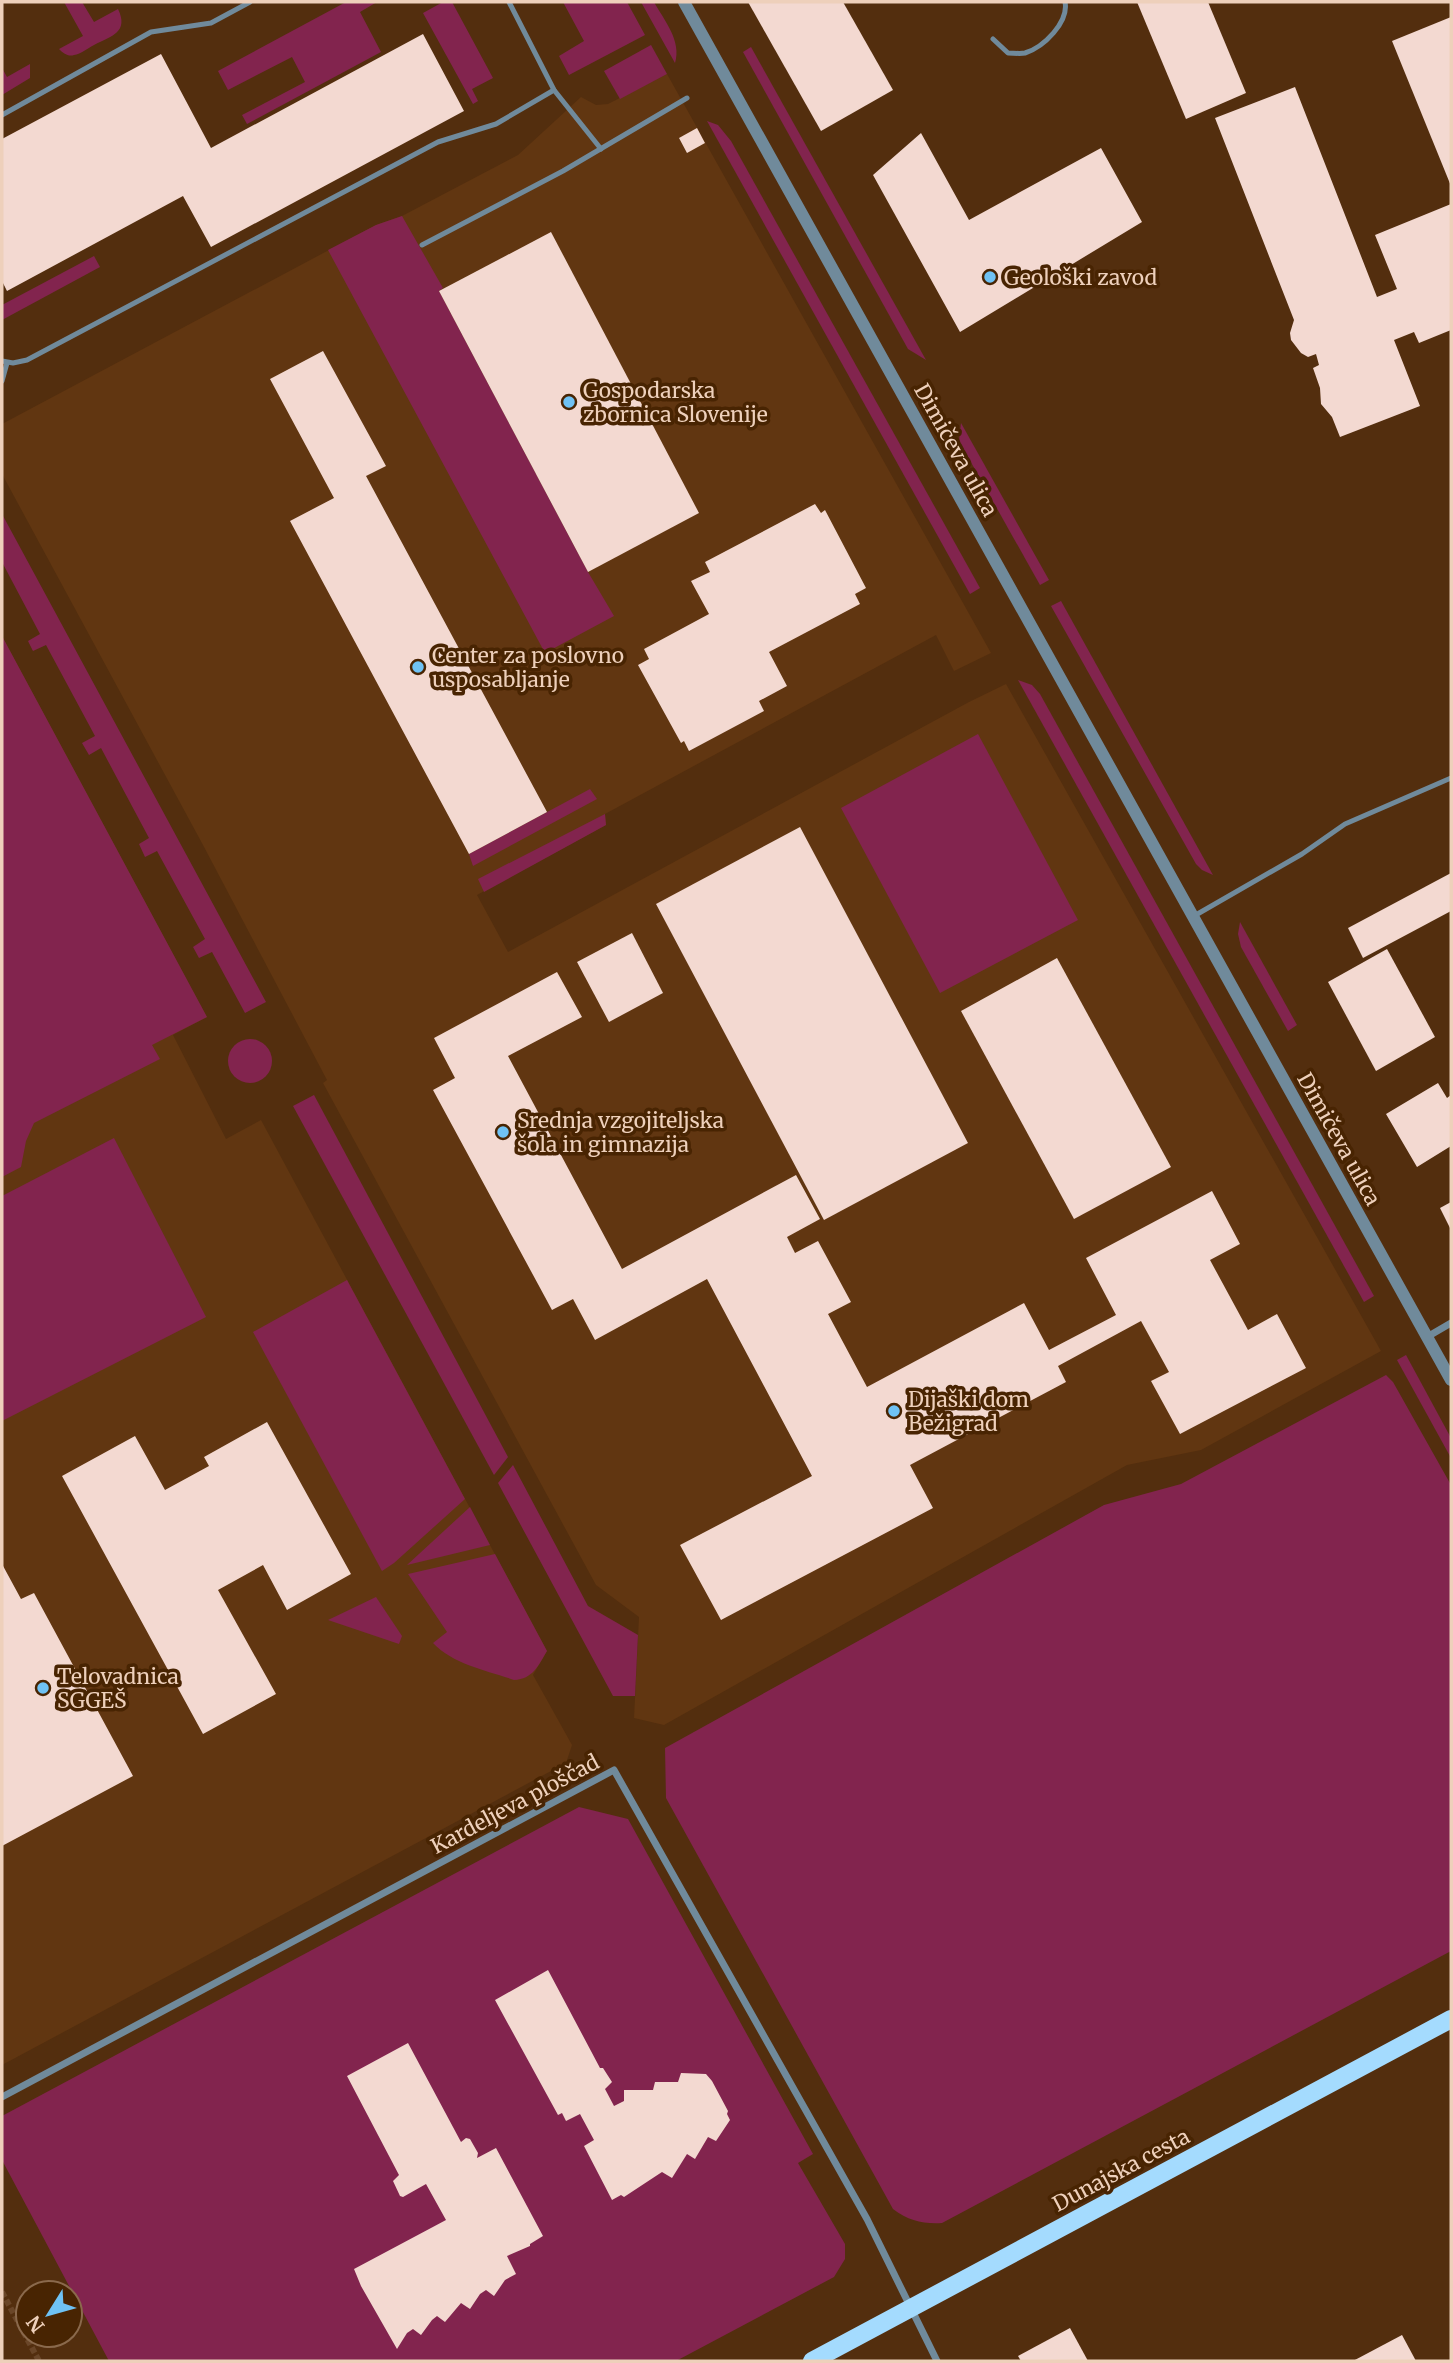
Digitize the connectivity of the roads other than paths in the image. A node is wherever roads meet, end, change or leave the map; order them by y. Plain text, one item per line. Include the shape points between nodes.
1 (250, 2) edge
2 (509, 2) edge
3 (684, 2) edge
4 (1065, 2) edge
5 (993, 39) dead end
6 (554, 90) junction
7 (687, 97) dead end
8 (2, 115) edge
9 (601, 149) junction
10 (422, 245) dead end
11 (4, 362) edge
12 (2, 381) edge
13 (1451, 778) edge
14 (1194, 916) junction
15 (1451, 1323) edge
16 (1427, 1337) junction
17 (1451, 1380) edge
18 (1451, 2019) edge
19 (2, 2096) edge
20 (911, 2308) junction
21 (812, 2361) edge
22 (937, 2361) edge

1 - 8 lane via 211,23 151,32
2 - 6 lane
3 - 14 street, Dimičeva ulica
4 - 5 lane via 1059,26 1044,42 1024,53 1008,53
6 - 9 lane
6 - 11 lane via 489,127 438,142 27,360
7 - 9 lane
9 - 10 lane
11 - 12 lane
13 - 14 lane via 1345,824
14 - 16 street, Dimičeva ulica
15 - 16 street
16 - 17 street, Dimičeva ulica
18 - 20 main road, Dunajska cesta
19 - 20 street, Kardeljeva ploščad via 614,1770 867,2218
20 - 21 main road, Dunajska cesta
20 - 22 street

